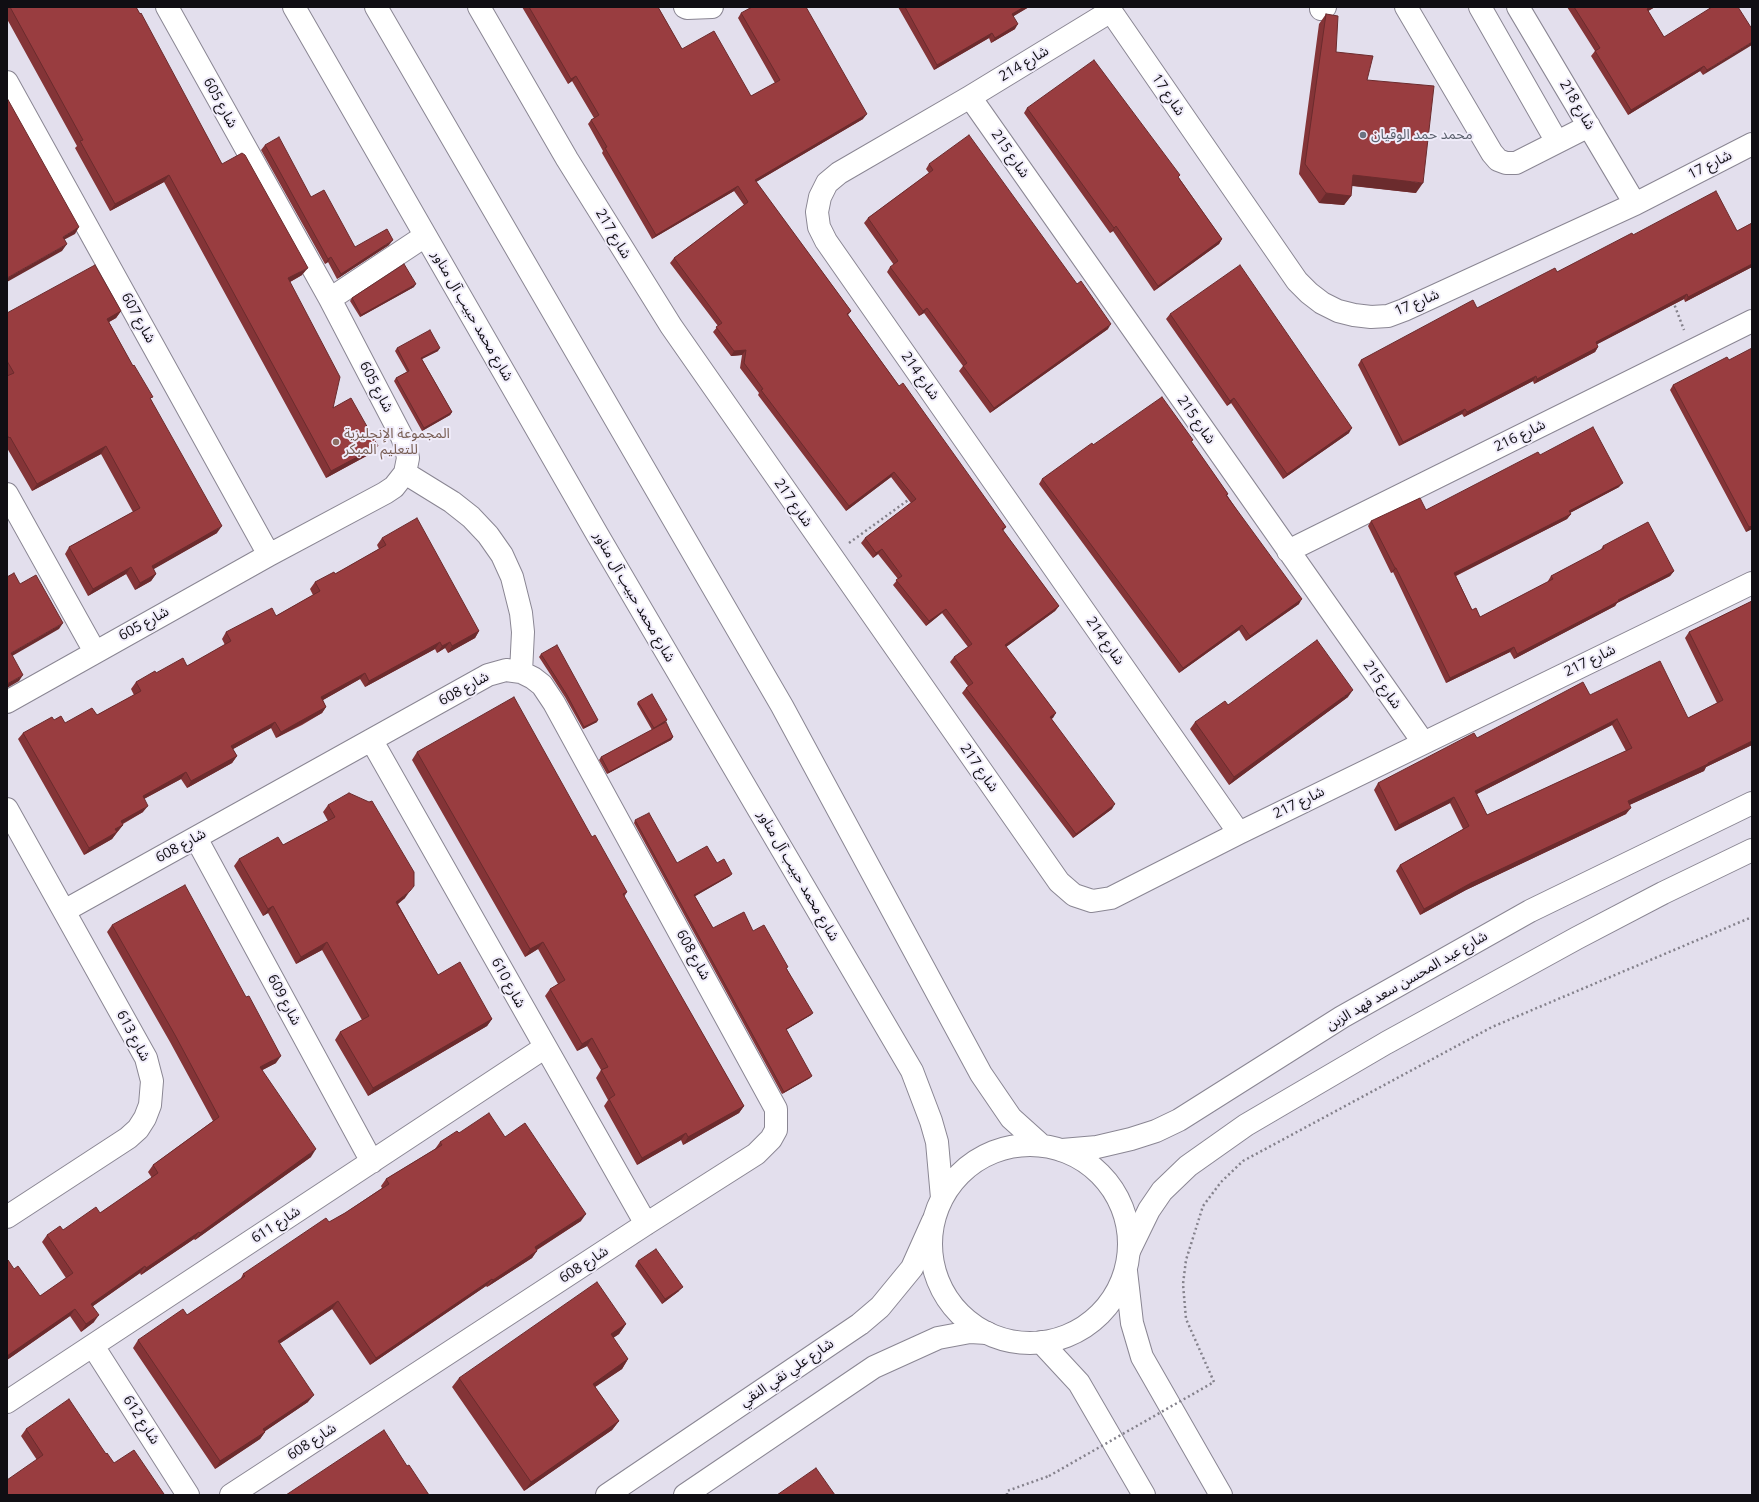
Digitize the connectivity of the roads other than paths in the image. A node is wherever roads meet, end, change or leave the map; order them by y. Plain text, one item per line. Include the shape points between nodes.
1 (167, 7) edge
2 (294, 7) edge
3 (376, 7) edge
4 (479, 7) edge
5 (685, 7) edge
6 (712, 7) edge
7 (1406, 7) edge
8 (1480, 7) edge
9 (1518, 7) edge
10 (1109, 9) edge
11 (7, 82) edge
12 (970, 97) junction
13 (1589, 126) junction
14 (1557, 142) junction
15 (1752, 144) edge
16 (1635, 204) junction
17 (425, 236) junction
18 (330, 299) junction
19 (1752, 321) edge
20 (405, 473) junction
21 (7, 494) edge
22 (1288, 551) junction
23 (269, 554) junction
24 (1752, 582) edge
25 (95, 652) junction
26 (521, 672) junction
27 (7, 702) edge
28 (372, 741) junction
29 (1423, 742) junction
30 (1752, 803) edge
31 (7, 809) edge
32 (1239, 833) junction
33 (196, 838) junction
34 (1752, 850) edge
35 (64, 911) junction
36 (544, 1048) junction
37 (1041, 1145) junction
38 (1062, 1150) junction
39 (372, 1162) junction
40 (942, 1198) junction
41 (7, 1217) edge
42 (934, 1221) junction
43 (646, 1224) junction
44 (1127, 1260) junction
45 (987, 1333) junction
46 (1041, 1342) junction
47 (93, 1346) junction
48 (7, 1402) edge
49 (188, 1495) edge
50 (231, 1495) edge
51 (607, 1495) edge
52 (685, 1495) edge
53 (1144, 1495) edge
54 (1221, 1495) edge

1 - 18 street, شارع 605
2 - 17 street, شارع محمد حبيب آل مناور
3 - 37 street via 782,706 981,1074 1011,1118
4 - 32 street, شارع 217 via 567,159 639,277 707,381 1059,882 1074,895 1092,901 1111,898
5 - 6 street
7 - 14 street via 1498,160 1516,163
8 - 14 street
9 - 13 street, شارع 218
10 - 12 street, شارع 214
10 - 16 street, شارع 17 via 1286,267 1309,293 1338,311 1372,317 1388,316
11 - 23 street, شارع 607
12 - 22 street, شارع 215
12 - 32 street, شارع 214 via 839,173 827,183 820,197 817,212 819,227 826,241
13 - 14 street
13 - 16 street, شارع 218
15 - 16 street, شارع 17
17 - 18 street
17 - 40 street, شارع محمد حبيب آل مناور via 912,1072 925,1102 937,1142
18 - 20 street, شارع 605 via 404,442 408,458
19 - 22 street, شارع 216
20 - 23 street, شارع 605 via 394,487 385,493
20 - 26 street via 471,517 502,555 512,577 522,613
21 - 25 street
22 - 29 street, شارع 215
23 - 25 street, شارع 605
24 - 29 street, شارع 217
25 - 27 street, شارع 605
26 - 28 street, شارع 608 via 506,670 488,675
26 - 43 street, شارع 608 via 542,685 554,703 776,1109 776,1130 765,1148
28 - 33 street, شارع 608
28 - 36 street, شارع 610
29 - 32 street, شارع 217
30 - 38 street, شارع عبد المحسن سعد فهد الزبن via 1530,911 1342,1017 1204,1105 1156,1131 1097,1147
31 - 35 street, شارع 613
33 - 35 street, شارع 608
33 - 39 street, شارع 609
34 - 44 street via 1577,938 1386,1043 1246,1125 1188,1166 1162,1191 1149,1210
35 - 41 street, شارع 613 via 146,1058 151,1075 152,1094 145,1118 128,1138
36 - 39 street, شارع 611
36 - 43 street, شارع 610
37 - 38 street
37 - 40 street via 1010,1146 988,1154 962,1171
38 - 44 street via 1091,1166 1107,1182 1116,1196 1124,1213 1129,1236
39 - 47 street, شارع 611
40 - 42 street
42 - 45 street via 931,1248 938,1280 954,1308
42 - 51 street, شارع علي نقي النقي via 912,1268 897,1289 865,1320
43 - 50 street, شارع 608
44 - 46 street via 1116,1293 1096,1317 1071,1334
44 - 54 street via 1132,1323 1142,1357
45 - 46 street via 1011,1341
45 - 52 street via 970,1332 938,1338 874,1367
46 - 53 street via 1079,1383
47 - 48 street, شارع 611
47 - 49 street, شارع 612

